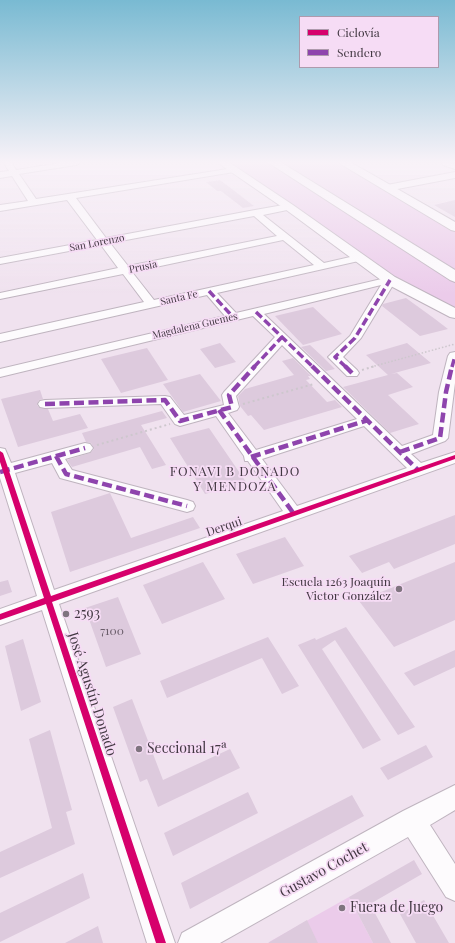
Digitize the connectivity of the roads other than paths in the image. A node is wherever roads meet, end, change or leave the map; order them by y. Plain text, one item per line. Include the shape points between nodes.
1 (78, 207) edge
2 (289, 207) joint
3 (350, 207) edge
4 (420, 207) edge
5 (255, 213) junction
6 (455, 227) edge
7 (285, 237) junction
8 (104, 242) junction
9 (359, 258) junction
10 (0, 261) edge
11 (322, 266) junction
12 (126, 270) junction
13 (455, 277) edge
14 (390, 280) junction
15 (209, 291) junction
16 (0, 296) edge
17 (151, 304) junction
18 (256, 312) junction
19 (455, 314) edge
20 (233, 317) junction
21 (282, 337) junction
22 (0, 338) edge
23 (455, 356) edge
24 (0, 373) edge
25 (352, 373) dead end
26 (45, 404) dead end
27 (219, 410) junction
28 (368, 420) junction
29 (85, 448) road end
30 (400, 452) junction
31 (56, 456) junction
32 (251, 457) junction
33 (455, 457) edge
34 (2, 465) edge
35 (418, 470) junction
36 (187, 506) dead end
37 (294, 514) junction
38 (48, 600) junction
39 (0, 617) edge
40 (455, 796) edge
41 (412, 820) junction
42 (455, 888) edge
43 (161, 943) edge
44 (192, 943) edge

1 - 8 street
2 - 5 street, San Lorenzo
2 - 9 main road
3 - 13 highway
4 - 6 main road
5 - 7 street
5 - 8 street, San Lorenzo
7 - 11 street
7 - 12 street, Prusia
8 - 10 street, San Lorenzo
8 - 12 street
9 - 11 street, Santa Fe
9 - 14 main road
11 - 15 street, Santa Fe
12 - 16 street, Prusia
12 - 17 street
14 - 18 street, Magdalena Guemes
14 - 19 main road
14 - 25 street via 355,338 336,357
15 - 17 street, Santa Fe
15 - 20 street
17 - 22 street, Santa Fe
18 - 20 street, Magdalena Guemes
18 - 21 street
20 - 24 street, Magdalena Guemes
21 - 27 street via 229,395 232,407
21 - 28 street
23 - 30 street via 446,392 440,438
26 - 27 street via 165,400 180,421
27 - 32 street
28 - 30 street
28 - 32 street
29 - 31 street
30 - 35 street
31 - 34 street
31 - 36 street via 66,474
32 - 37 street
33 - 35 street, Derqui
34 - 38 street, José Agustín Donado
35 - 37 street, Derqui
37 - 38 street, Derqui
38 - 39 street, Derqui
38 - 43 street, José Agustín Donado
40 - 41 street, Gustavo Cochet
41 - 42 street
41 - 44 street, Gustavo Cochet

